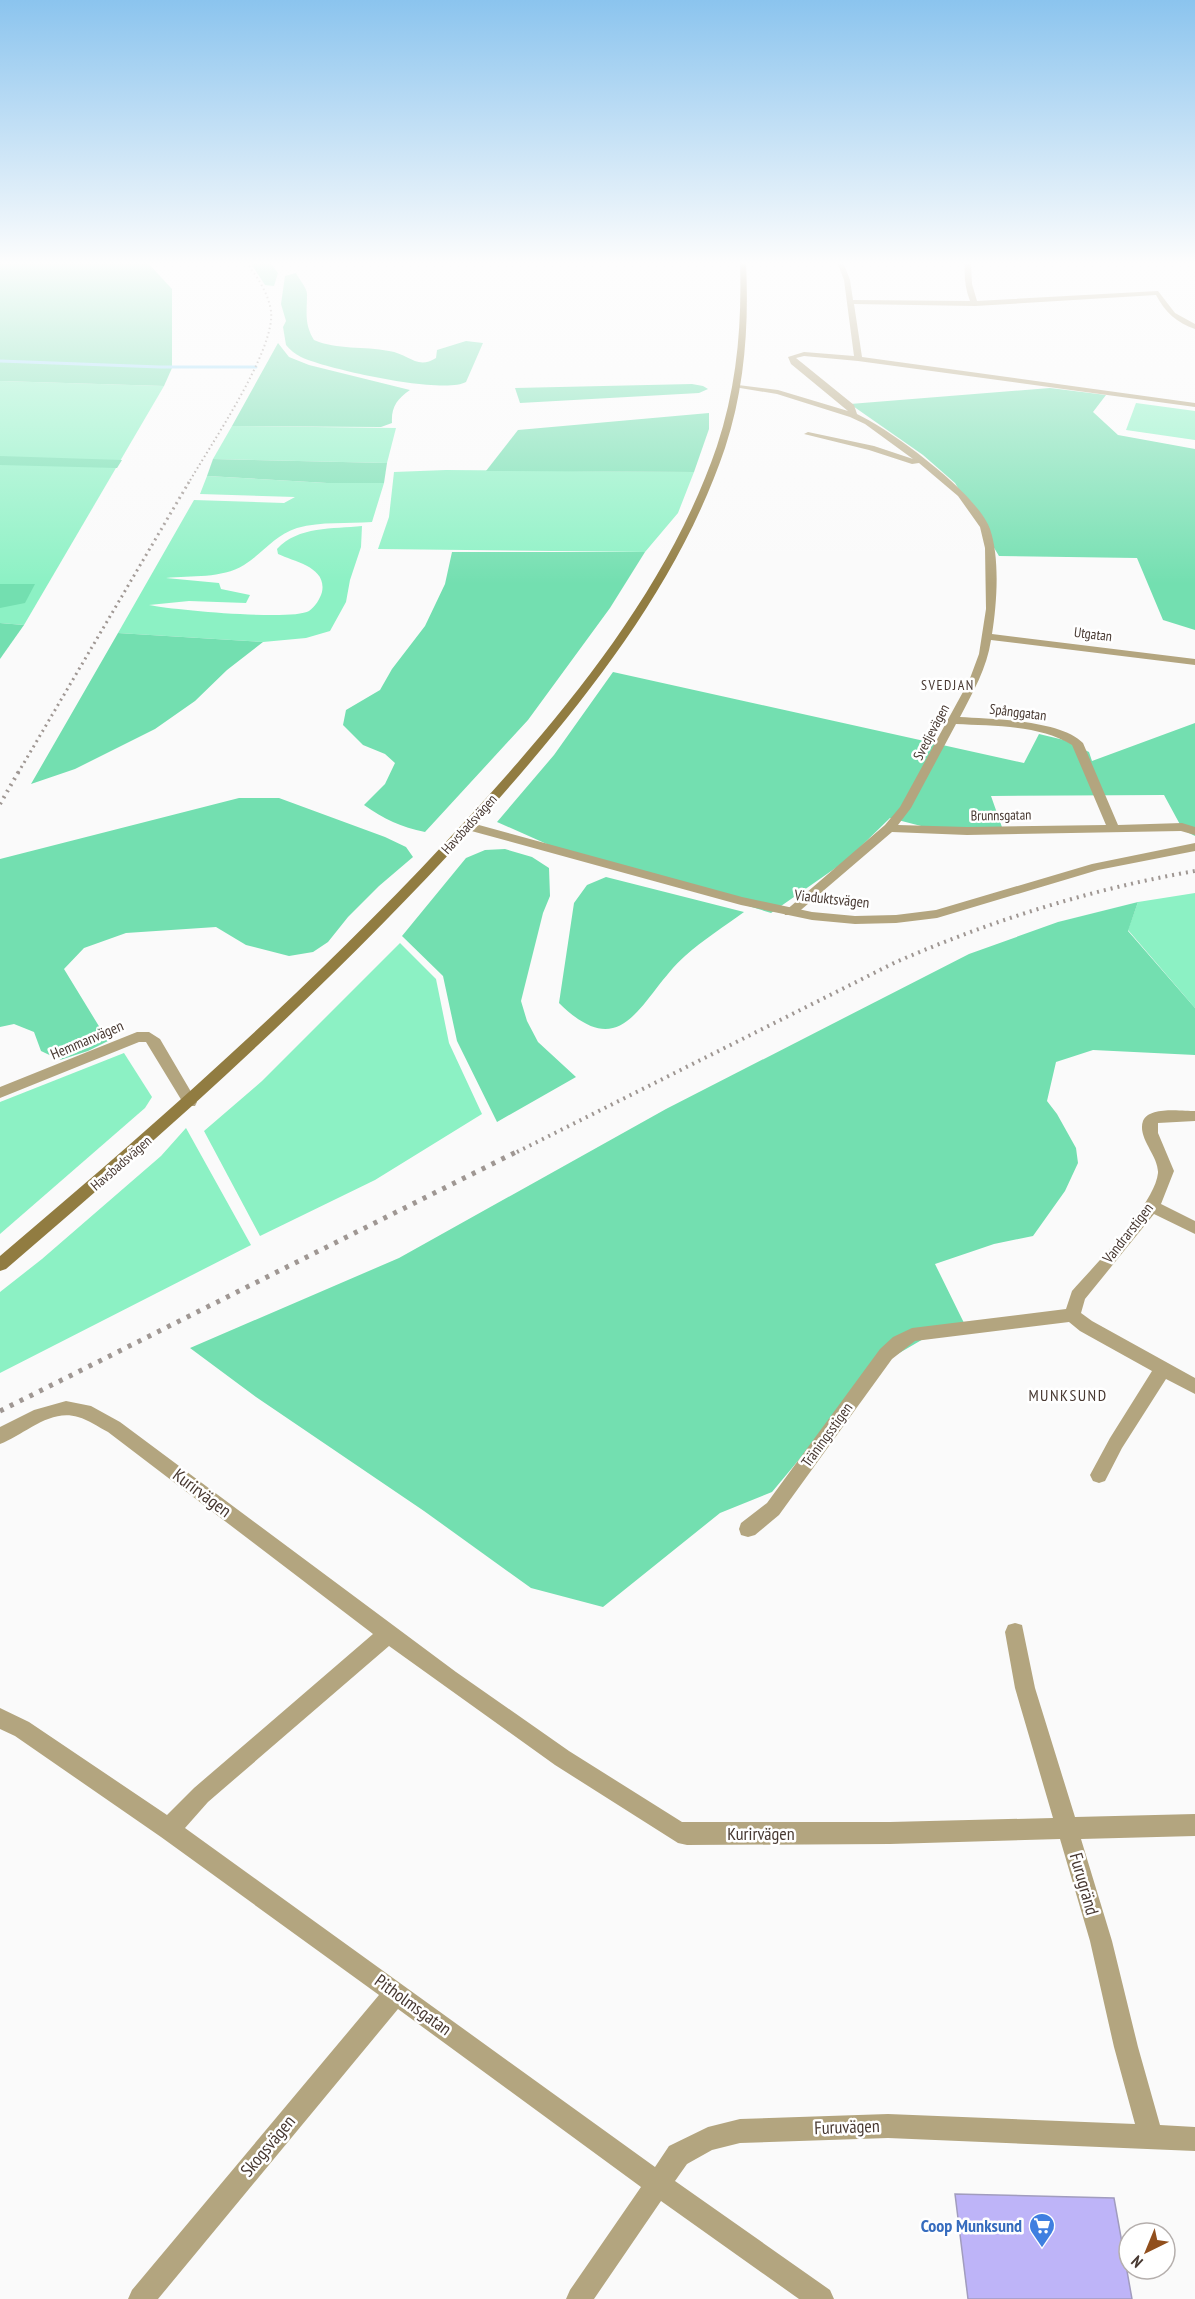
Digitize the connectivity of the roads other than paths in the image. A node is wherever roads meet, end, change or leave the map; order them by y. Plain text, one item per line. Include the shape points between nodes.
1 (740, 369) edge
2 (803, 369) edge
3 (933, 369) edge
4 (738, 387) junction
5 (1195, 405) edge
6 (853, 415) junction
7 (808, 434) dead end
8 (929, 466) junction
9 (987, 636) junction
10 (1195, 662) edge
11 (953, 720) junction
12 (468, 826) junction
13 (889, 828) junction
14 (1113, 828) junction
15 (1195, 831) edge
16 (1195, 847) edge
17 (790, 912) junction
18 (0, 1093) edge
19 (190, 1102) junction
20 (1195, 1116) edge
21 (1152, 1206) junction
22 (1195, 1228) edge
23 (0, 1265) edge
24 (1072, 1315) junction
25 (1163, 1369) junction
26 (1195, 1387) edge
27 (0, 1436) edge
28 (1099, 1475) dead end
29 (748, 1529) dead end
30 (1015, 1632) dead end
31 (388, 1634) junction
32 (0, 1718) edge
33 (1195, 1825) edge
34 (1068, 1828) junction
35 (169, 1829) junction
36 (396, 1993) junction
37 (1151, 2137) junction
38 (1195, 2139) edge
39 (658, 2183) junction
40 (141, 2299) edge
41 (579, 2299) edge
42 (821, 2299) edge

1 - 4 main road, Havsbadsvägen
2 - 6 street, Svedjevägen via 851,407
3 - 5 street
4 - 6 street, Svedjevägen via 777,392
4 - 12 main road, Havsbadsvägen via 712,472 662,573 571,704
6 - 8 street, Svedjevägen
7 - 8 street, Svedjevägen
8 - 9 street, Svedjevägen via 961,494 985,527 990,548 992,609
9 - 10 street, Utgatan
9 - 11 street, Svedjevägen via 974,681
11 - 13 street, Svedjevägen via 905,808
11 - 14 street, Spånggatan via 1041,730 1063,734 1076,742
12 - 17 street, Viaduktsvägen
12 - 19 main road, Havsbadsvägen via 329,972
13 - 14 street, Brunnsgatan
13 - 17 street, Svedjevägen
14 - 15 street, Brunnsgatan via 1182,827
16 - 17 street, Viaduktsvägen via 1096,867 937,914 855,920
18 - 19 street, Hemmanvägen via 137,1037 149,1037
19 - 23 main road, Havsbadsvägen
20 - 21 street, Vandrarstigen via 1155,1117 1150,1122 1166,1171
21 - 22 street
21 - 24 street, Vandrarstigen via 1078,1296
24 - 25 street
24 - 29 street, Träningsstigen via 931,1332 902,1340 886,1354 773,1509
25 - 26 street
25 - 28 street
27 - 31 street, Kurirvägen via 24,1422 67,1408 114,1427
30 - 34 street, Furugränd via 1025,1688
31 - 34 street, Kurirvägen via 562,1758 678,1832 890,1833
31 - 35 street via 201,1796
32 - 35 street, Pitholmsgatan
33 - 34 street, Kurirvägen
34 - 37 street, Furugränd
35 - 36 street, Pitholmsgatan
36 - 39 street, Pitholmsgatan
36 - 40 street, Skogsvägen
37 - 38 street, Furuvägen
37 - 39 street, Furuvägen via 888,2126 740,2131 708,2139 678,2155
39 - 41 street, Furuvägen
39 - 42 street, Pitholmsgatan

